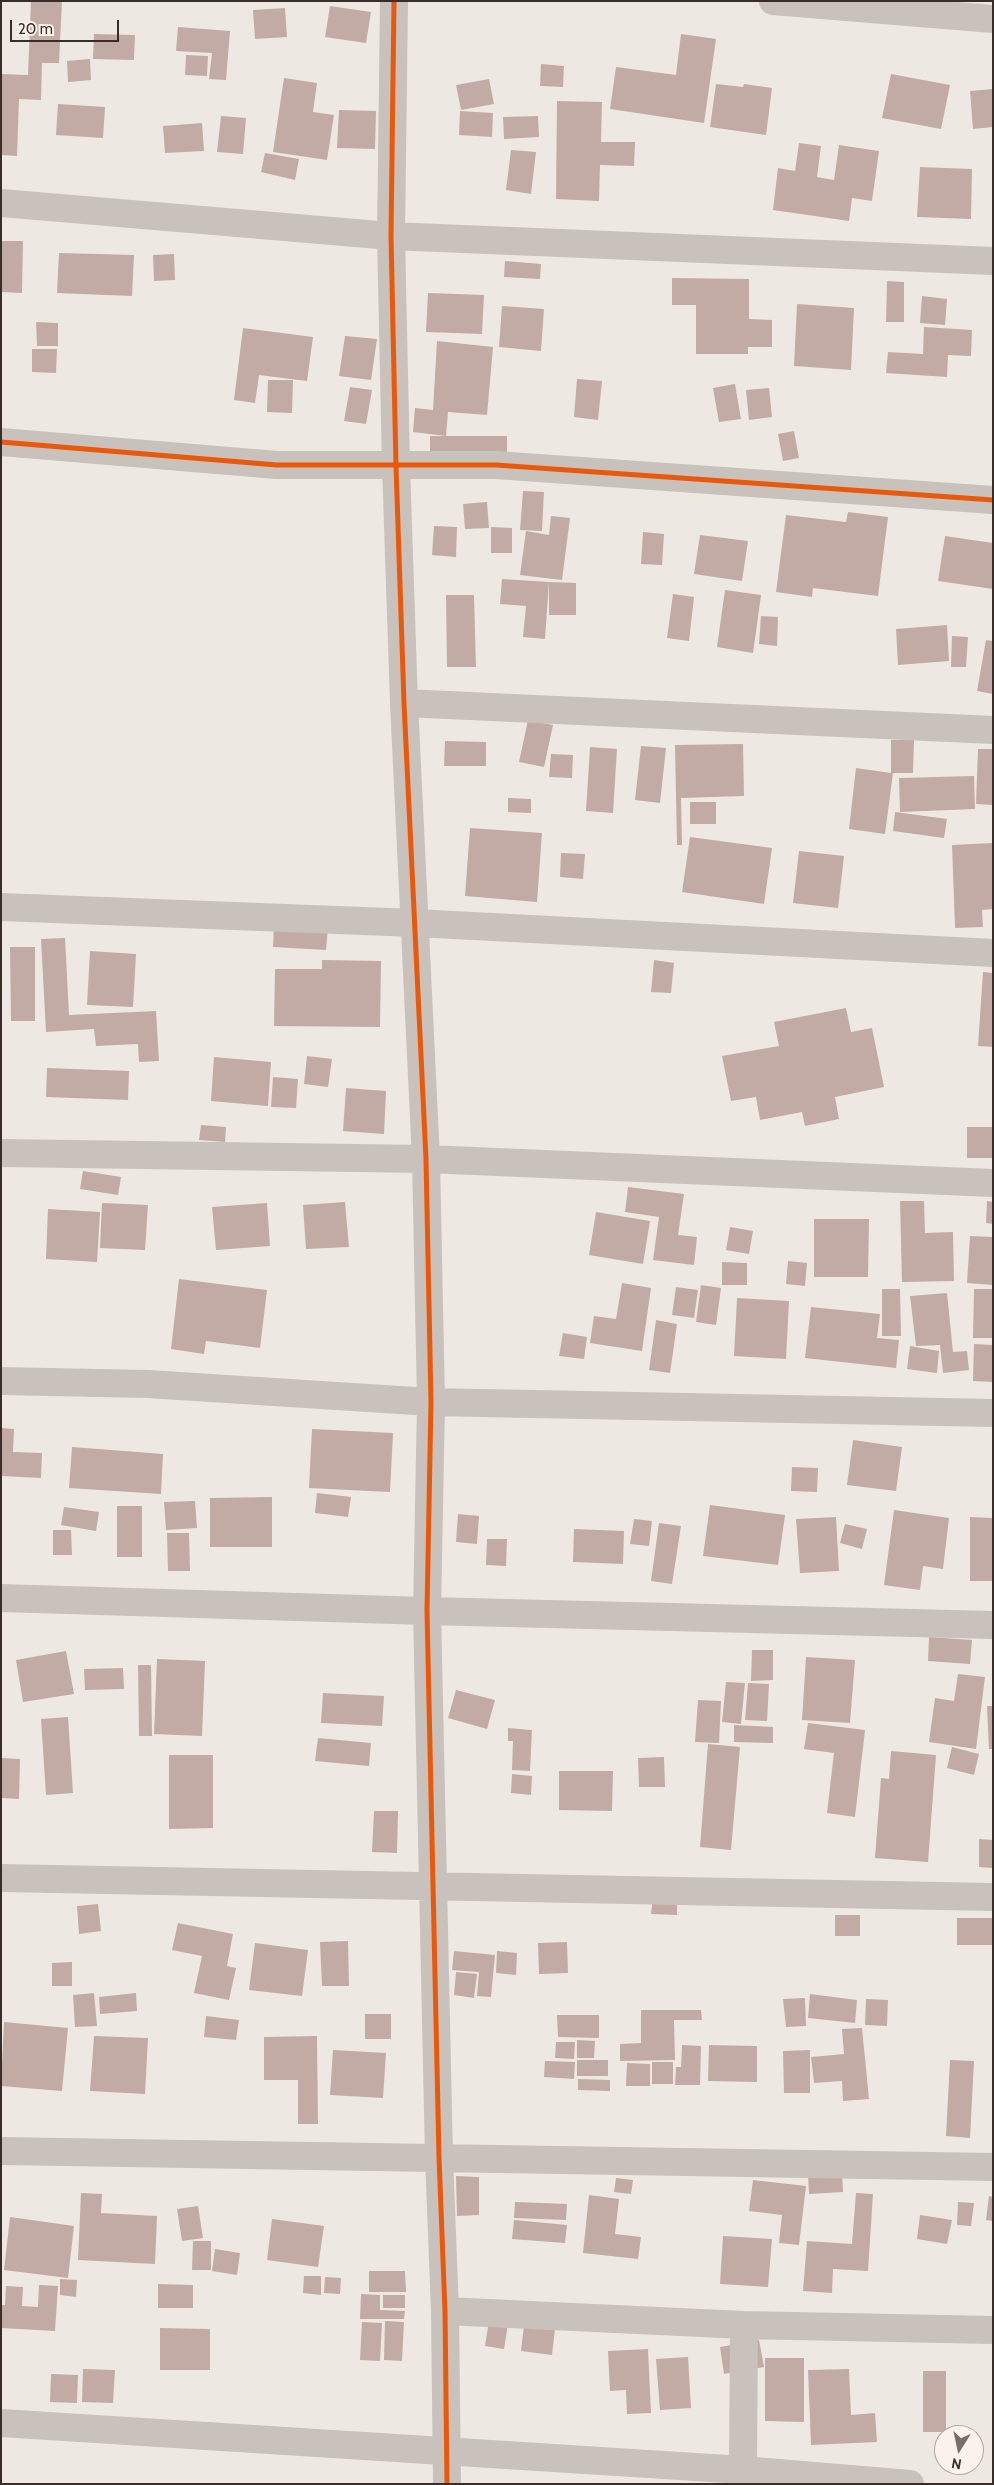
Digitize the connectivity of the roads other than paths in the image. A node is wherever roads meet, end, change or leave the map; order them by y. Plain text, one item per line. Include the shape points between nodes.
1 (394, 1) edge
2 (773, 1) edge
3 (993, 19) edge
4 (1, 203) edge
5 (391, 236) junction
6 (993, 262) edge
7 (1, 442) edge
8 (396, 466) junction
9 (993, 500) edge
10 (404, 703) junction
11 (993, 730) edge
12 (1, 908) edge
13 (415, 923) junction
14 (993, 953) edge
15 (1, 1153) edge
16 (426, 1159) junction
17 (993, 1183) edge
18 (1, 1382) edge
19 (431, 1402) junction
20 (993, 1412) edge
21 (1, 1598) edge
22 (427, 1611) junction
23 (993, 1625) edge
24 (1, 1878) edge
25 (432, 1886) junction
26 (993, 1897) edge
27 (1, 2151) edge
28 (439, 2157) junction
29 (993, 2167) edge
30 (445, 2310) junction
31 (744, 2324) junction
32 (993, 2330) edge
33 (1, 2422) edge
34 (447, 2453) junction
35 (743, 2470) junction
36 (447, 2484) edge
37 (910, 2484) edge

1 - 5 street
2 - 3 street
4 - 5 street
5 - 6 street
5 - 8 street
7 - 8 street via 276,465
8 - 9 street via 496,465
8 - 10 street
10 - 11 street
10 - 13 street
12 - 13 street
13 - 14 street
13 - 16 street
15 - 16 street
16 - 17 street
16 - 19 street
18 - 19 street via 148,1384
19 - 20 street
19 - 22 street
21 - 22 street
22 - 23 street
22 - 25 street
24 - 25 street
25 - 26 street
25 - 28 street
27 - 28 street
28 - 29 street
28 - 30 street
30 - 31 street
30 - 34 street
31 - 32 street
31 - 35 street
33 - 34 street
34 - 35 street
34 - 36 street
35 - 37 street

